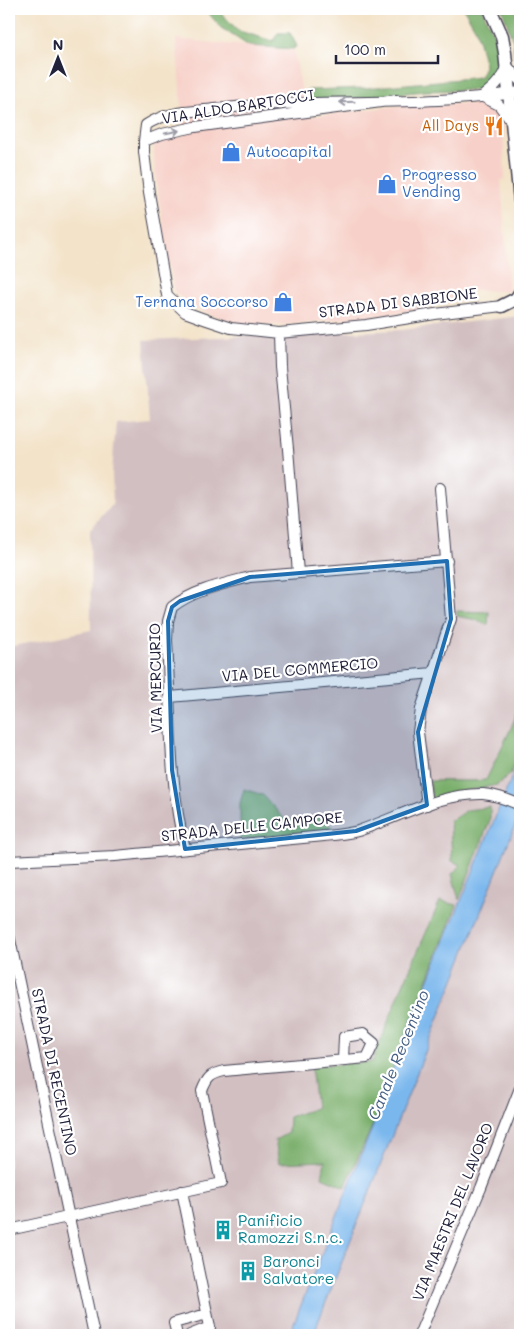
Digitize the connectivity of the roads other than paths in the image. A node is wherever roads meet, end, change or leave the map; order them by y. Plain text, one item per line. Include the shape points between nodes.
1 (490, 9) edge
2 (507, 66) junction
3 (520, 81) edge
4 (515, 92) edge
5 (482, 96) junction
6 (396, 100) junction
7 (520, 102) edge
8 (513, 123) junction
9 (144, 141) junction
10 (520, 202) edge
11 (520, 293) edge
12 (520, 304) edge
13 (502, 306) junction
14 (279, 333) junction
15 (440, 488) dead end
16 (447, 561) junction
17 (298, 573) junction
18 (433, 673) junction
19 (170, 697) junction
20 (427, 805) junction
21 (520, 805) edge
22 (185, 849) junction
23 (9, 861) edge
24 (9, 935) edge
25 (343, 1060) dead end
26 (520, 1088) edge
27 (517, 1102) edge
28 (182, 1191) junction
29 (70, 1217) junction
30 (9, 1230) edge
31 (207, 1314) junction
32 (94, 1335) edge
33 (177, 1335) edge
34 (190, 1335) edge
35 (419, 1335) edge

1 - 2 main road via 502,36
2 - 3 street
2 - 4 main road
2 - 5 street via 495,86
4 - 5 street, VIA ALDO BARTOCCI
4 - 8 main road
5 - 6 street, VIA ALDO BARTOCCI
5 - 8 street via 499,105
9 -> 6 street, VIA ALDO BARTOCCI via 194,127
6 -> 9 street, VIA ALDO BARTOCCI via 254,104 167,114 146,126
7 - 8 street
8 - 10 main road
9 - 14 street, STRADA DI SABBIONE via 149,192 167,295 186,312 206,320 231,328
11 - 13 main road via 516,299
12 - 13 main road, STRADA DI SABBIONE
13 - 14 street, STRADA DI SABBIONE via 366,325
14 - 17 street
15 - 16 street
16 - 17 street, VIA MERCURIO
16 - 18 street via 451,619
17 - 19 street, VIA MERCURIO via 250,577 222,584 194,594 172,608 168,621
18 - 19 street, VIA DEL COMMERCIO
18 - 20 street via 418,732
19 - 22 street, VIA MERCURIO via 172,770
20 - 21 street, STRADA DELLE CAMPORE via 455,797 484,794
20 - 22 street, STRADA DELLE CAMPORE via 356,831
22 - 23 street, STRADA DELLE CAMPORE
24 - 29 street, STRADA DI RECENTINO
25 - 28 street via 212,1074 202,1091 221,1183
26 - 27 street, VIA MAESTRI DEL LAVORO
27 - 35 street, VIA MAESTRI DEL LAVORO
28 - 29 street
28 - 31 street
29 - 30 street
29 - 32 street, STRADA DI RECENTINO
31 - 33 street via 174,1323
31 - 34 street via 210,1327

